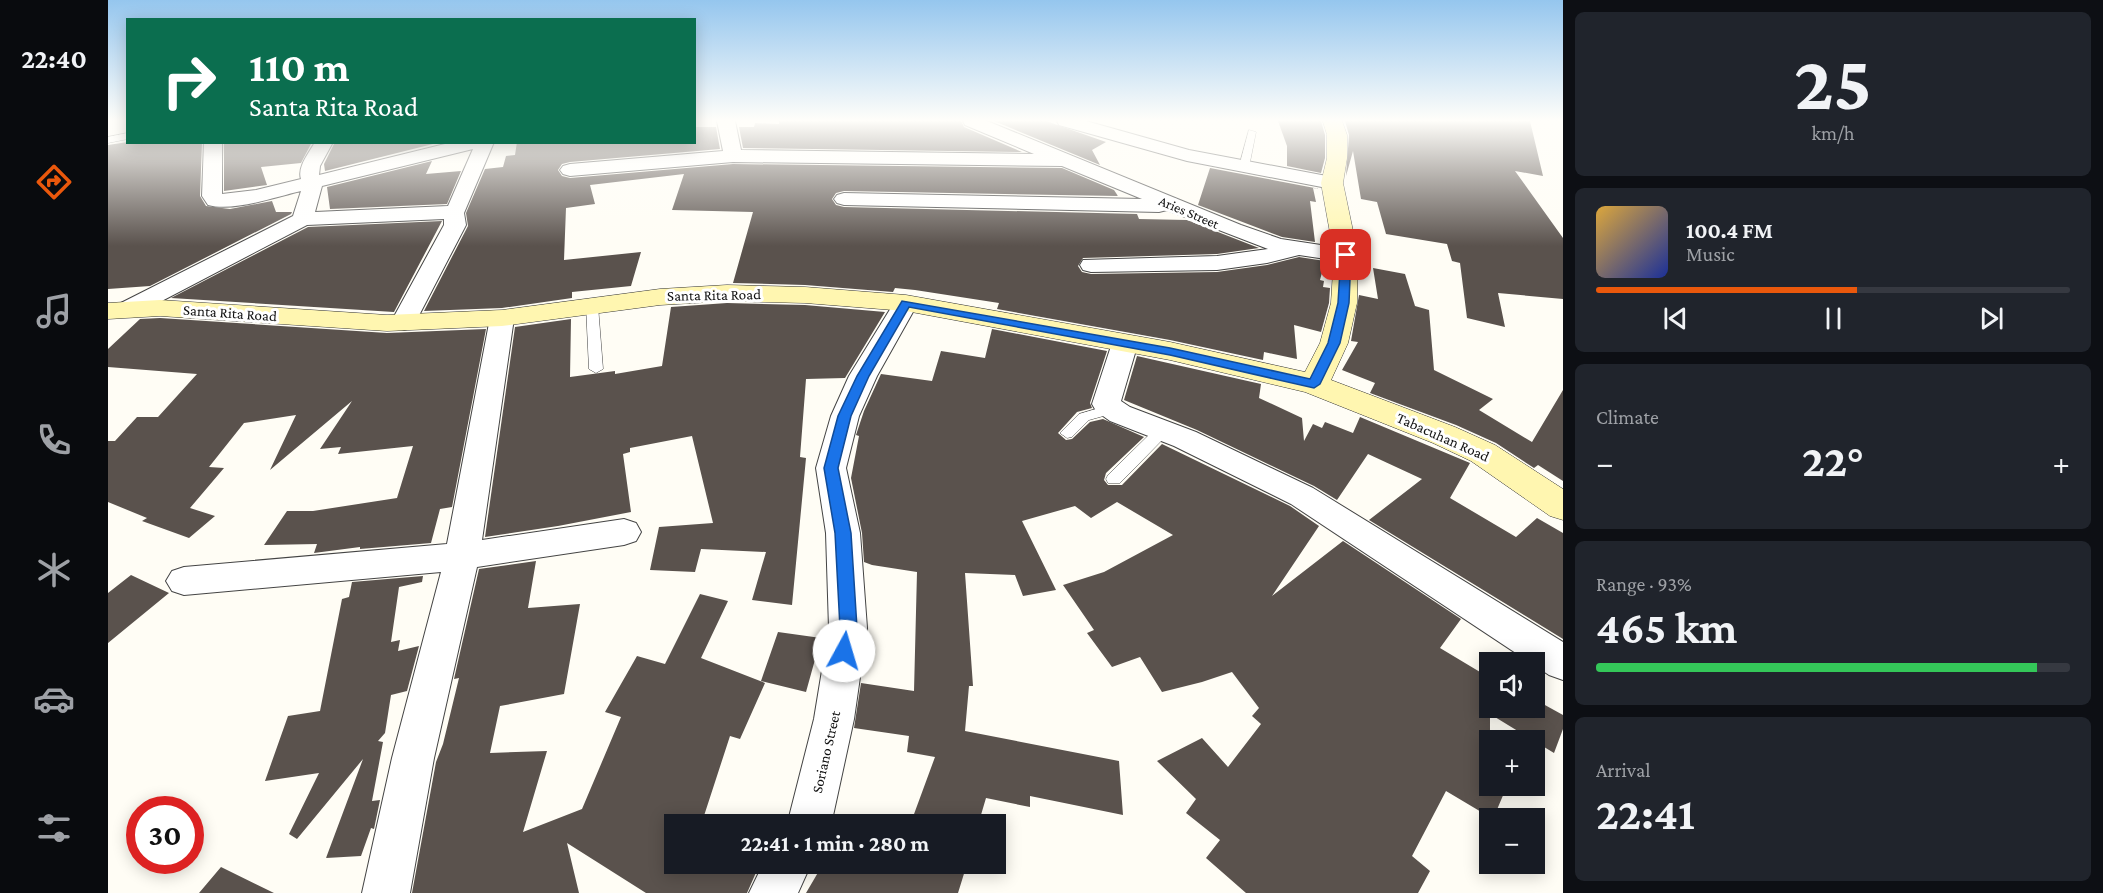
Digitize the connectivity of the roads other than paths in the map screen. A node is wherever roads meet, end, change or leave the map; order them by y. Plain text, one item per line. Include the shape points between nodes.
1 (213, 163) edge
2 (313, 163) edge
3 (376, 163) edge
4 (476, 163) edge
5 (655, 163) edge
6 (1070, 163) edge
7 (1223, 163) edge
8 (1245, 163) edge
9 (1336, 163) edge
10 (1244, 167) junction
11 (570, 170) dead end
12 (313, 183) junction
13 (1332, 183) junction
14 (844, 199) dead end
15 (1179, 207) junction
16 (453, 212) junction
17 (303, 219) junction
18 (1300, 248) junction
19 (1346, 255) junction
20 (1091, 265) dead end
21 (906, 303) junction
22 (592, 306) junction
23 (117, 311) edge
24 (502, 318) junction
25 (404, 322) junction
26 (1125, 343) junction
27 (596, 369) dead end
28 (1314, 384) junction
29 (1113, 409) junction
30 (1162, 431) junction
31 (1067, 433) dead end
32 (1114, 479) dead end
33 (1563, 507) edge
34 (624, 532) dead end
35 (462, 556) junction
36 (184, 581) dead end
37 (1563, 663) edge
38 (812, 814) edge
39 (783, 874) edge
40 (386, 893) edge
41 (773, 893) edge

1 - 12 street via 215,201 232,201
2 - 12 street via 309,175
3 - 12 street
4 - 16 street via 458,209
5 - 11 street
6 - 15 street, Aries Street
7 - 10 street
8 - 10 lane
9 - 13 main road
10 - 13 street
12 - 17 street
13 - 19 main road
14 - 15 street
15 - 18 street, Aries Street via 1277,245
16 - 17 street
16 - 25 street via 455,225
17 - 23 street
18 - 19 street, Aries Street
18 - 20 street via 1232,261
19 - 28 main road via 1334,343
21 - 22 main road, Santa Rita Road via 727,293
21 - 26 main road, Santa Rita Road
21 - 38 street, Soriano Street via 849,406 831,468 843,533 848,628 834,720
22 - 24 main road, Santa Rita Road
22 - 27 lane
23 - 25 main road, Santa Rita Road via 160,308
24 - 25 main road, Santa Rita Road
24 - 35 street
26 - 28 main road, Santa Rita Road
26 - 29 street via 1107,404
28 - 33 main road, Tabacuhan Road via 1484,453
29 - 30 street
29 - 31 lane via 1084,417
30 - 32 lane
30 - 37 street via 1302,496
34 - 35 street
35 - 36 street
35 - 40 street via 413,758
39 - 41 street

